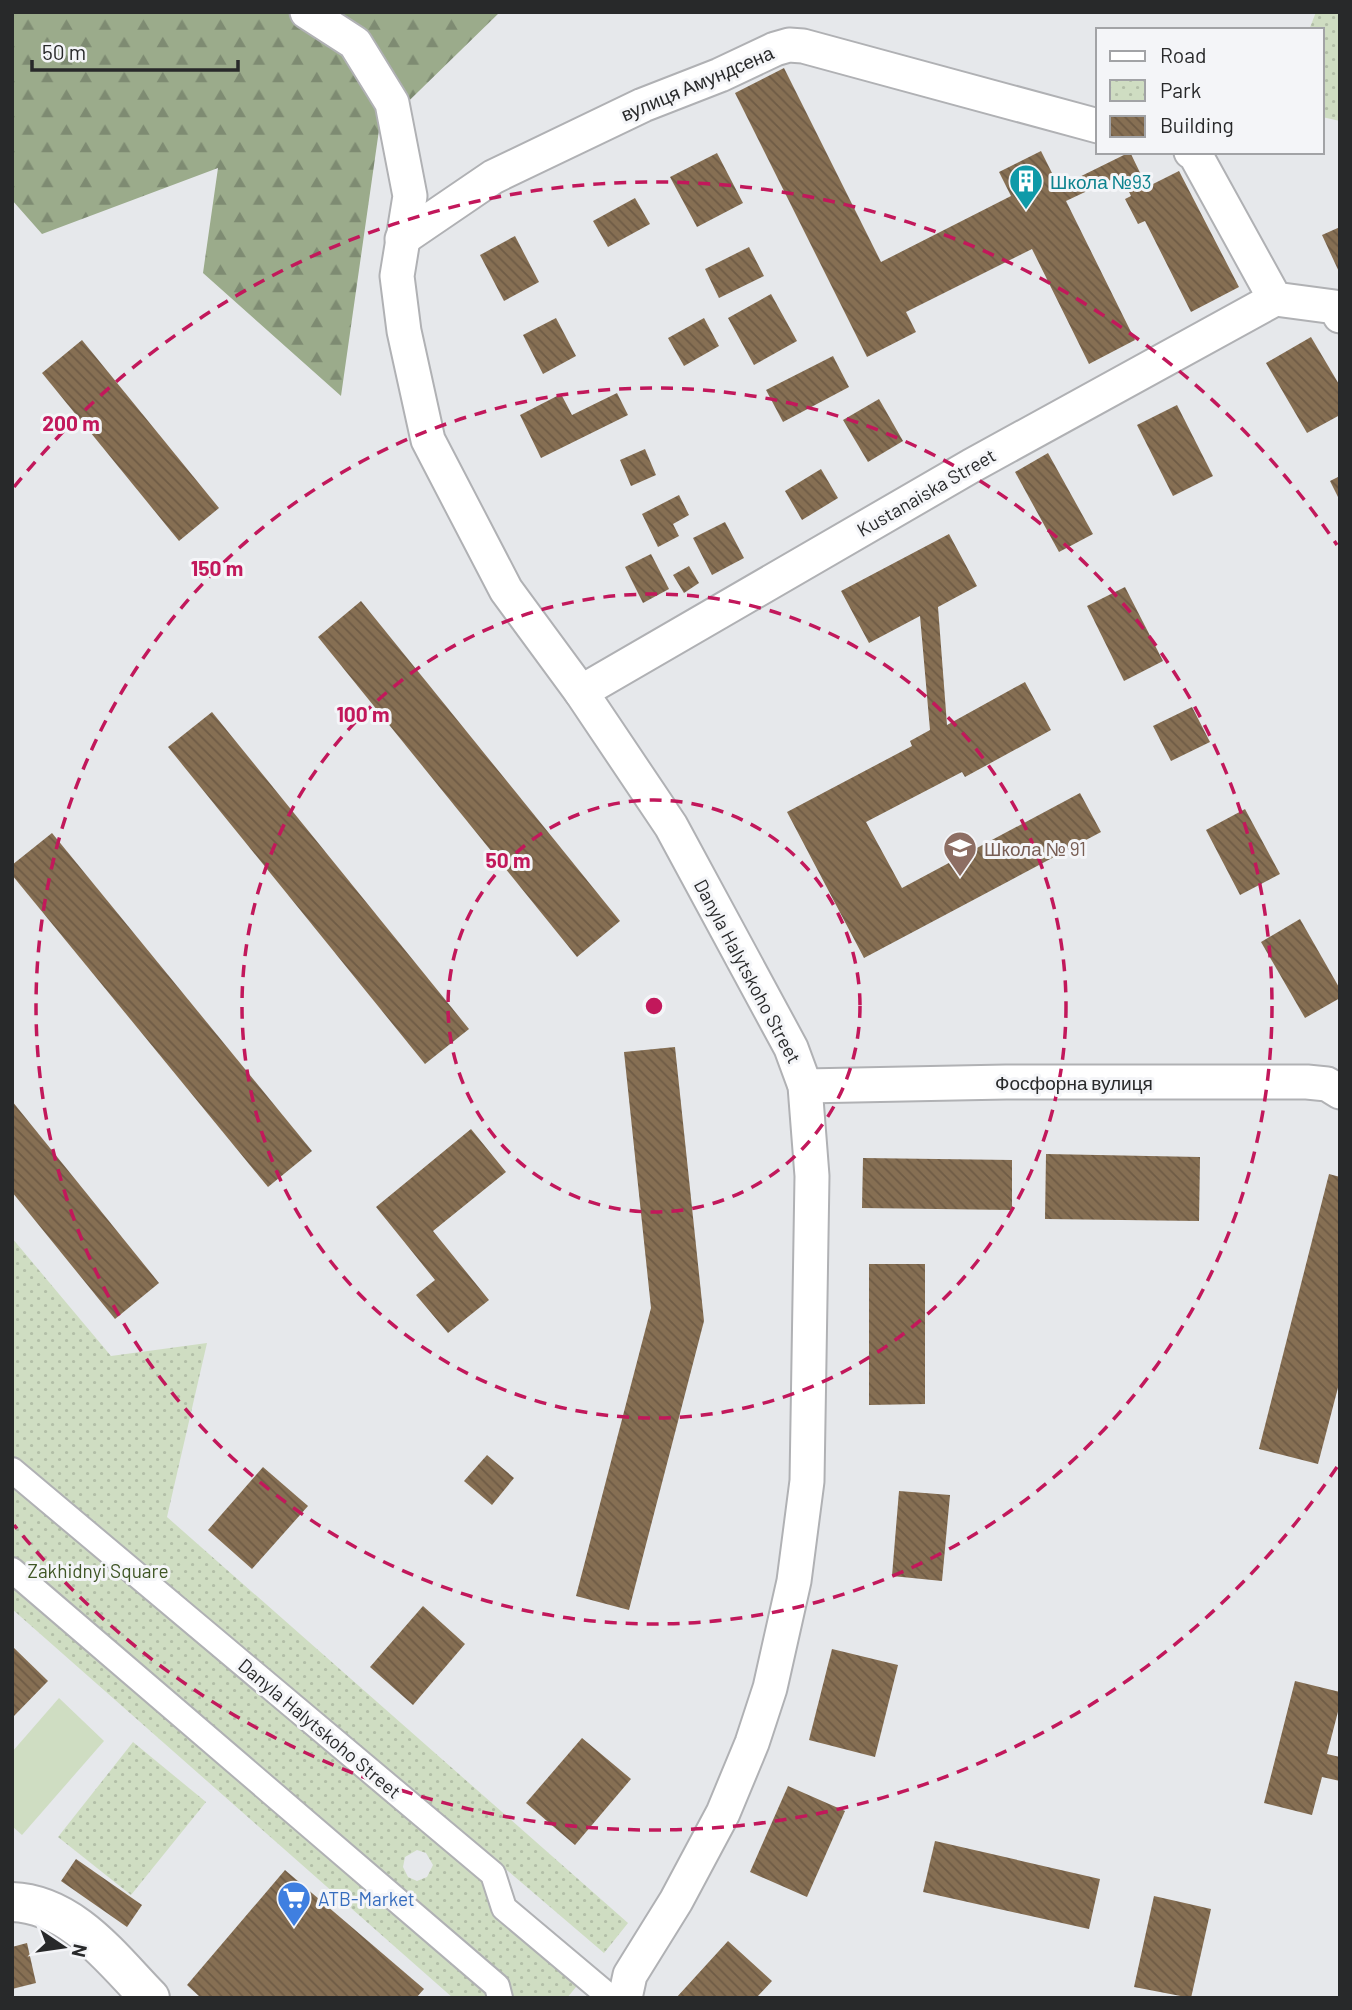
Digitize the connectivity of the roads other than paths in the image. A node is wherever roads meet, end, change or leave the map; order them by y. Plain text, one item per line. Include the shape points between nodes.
1 (307, 12) edge
2 (1096, 125) edge
3 (1195, 154) edge
4 (402, 239) junction
5 (1275, 299) junction
6 (1340, 316) edge
7 (581, 692) junction
8 (805, 1086) junction
9 (1340, 1092) edge
10 (12, 1470) edge
11 (12, 1570) edge
12 (12, 1902) edge
13 (150, 1998) edge
14 (500, 1998) edge
15 (611, 1998) edge
16 (625, 1998) edge

1 - 4 street, Danyla Halytskoho Street via 355,43 392,103 410,196
2 - 4 street, вулиця Амундсена via 789,45 643,105 493,177
3 - 5 street
4 - 7 street, Danyla Halytskoho Street via 397,276 404,331 428,440 506,590
5 - 6 street via 1335,307
5 - 7 street, Kustanaiska Street via 971,466
7 - 8 street, Danyla Halytskoho Street via 671,826 791,1048
8 - 9 street, Фосфорна вулиця via 1307,1082 1327,1084
8 - 16 street, Danyla Halytskoho Street via 812,1176 809,1422 807,1481 794,1581 770,1688 752,1743 711,1835 630,1975
10 - 15 street, Danyla Halytskoho Street via 493,1874 504,1908
11 - 14 street via 498,1986
12 - 13 street via 51,1910 95,1940

